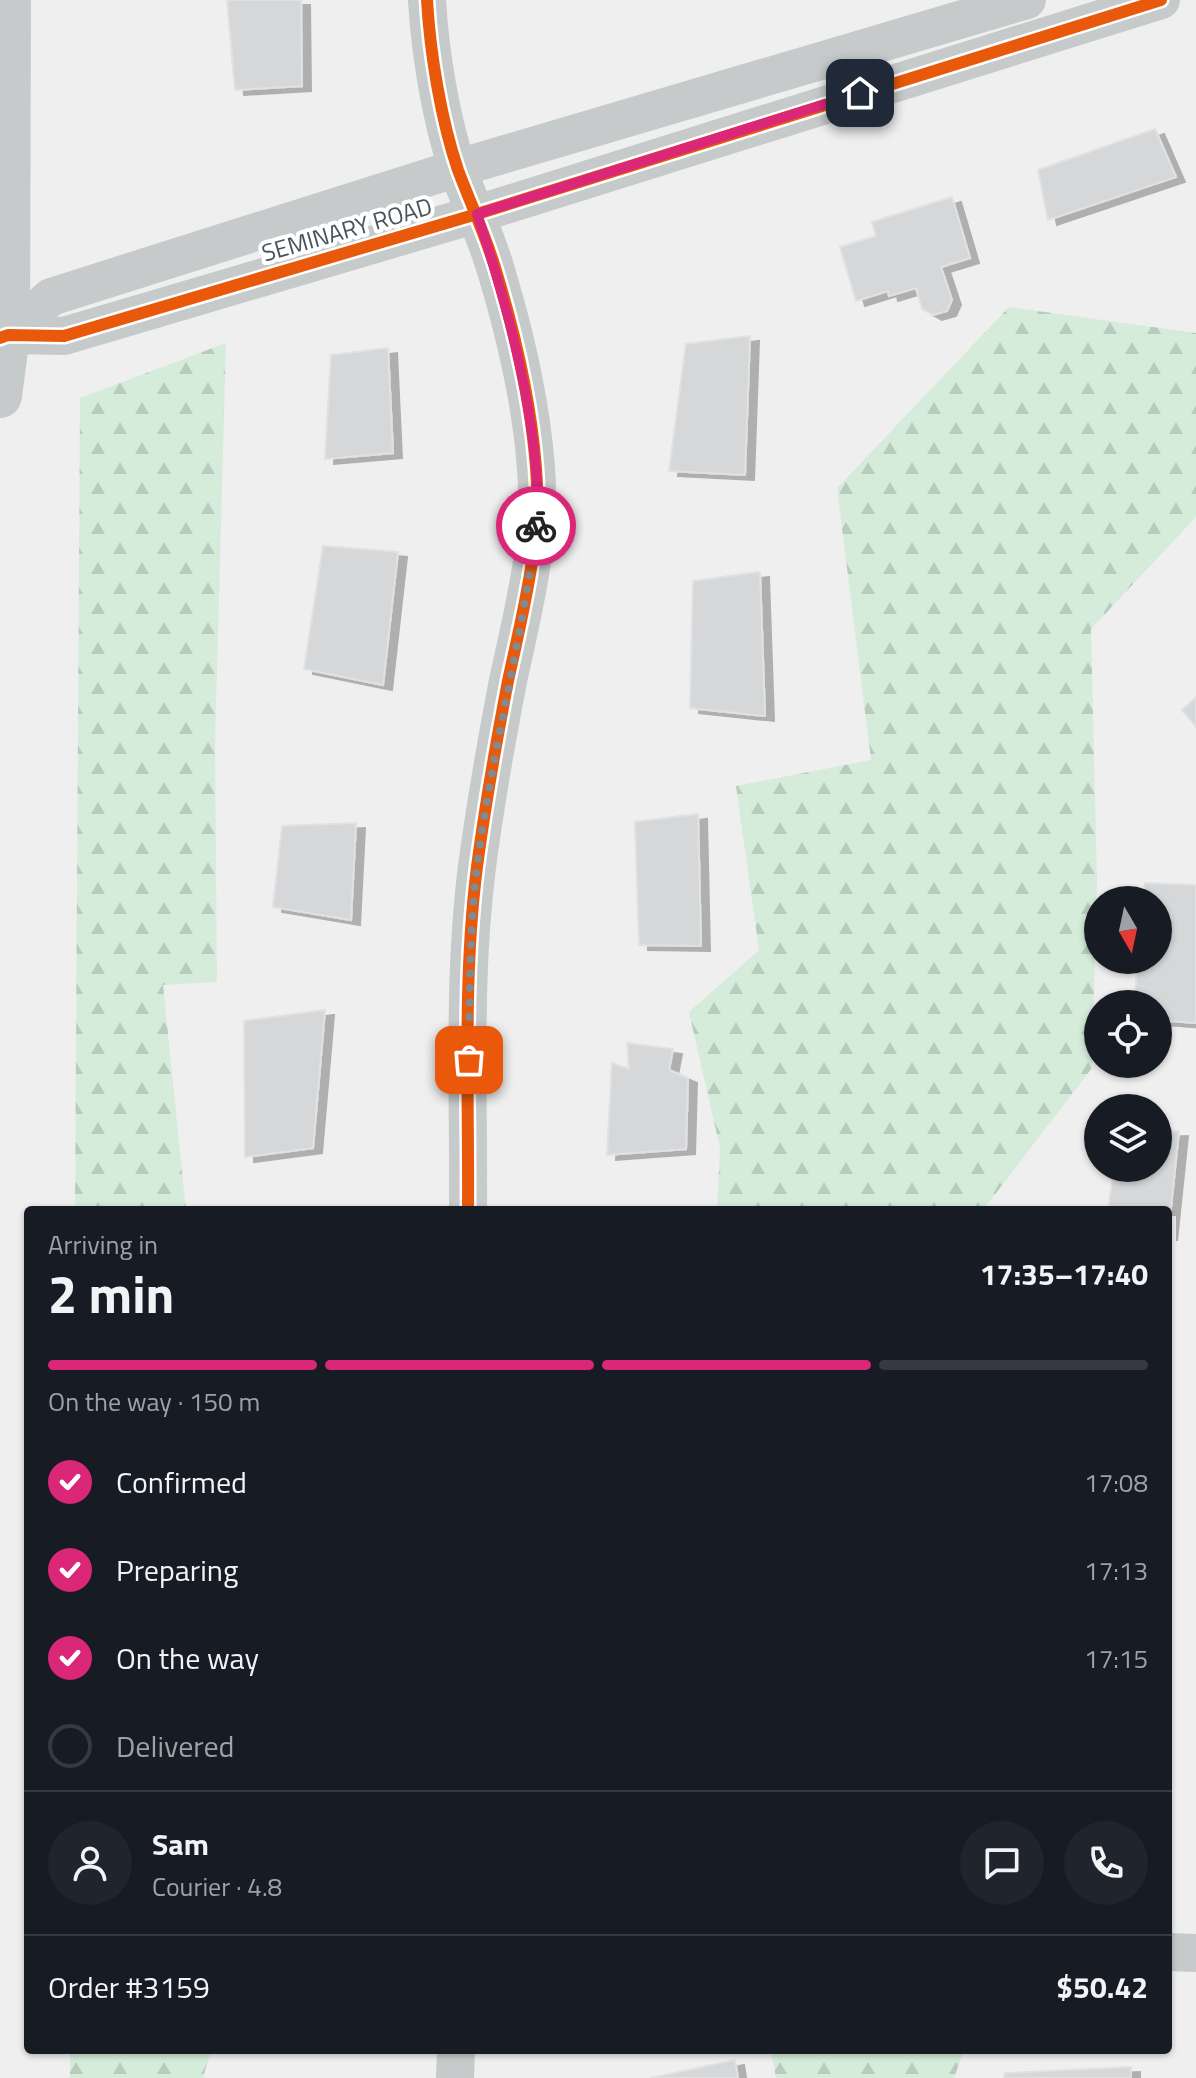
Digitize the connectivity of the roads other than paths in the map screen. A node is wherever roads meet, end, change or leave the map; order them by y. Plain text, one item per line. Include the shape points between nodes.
1 (9, 0) edge
2 (427, 0) edge
3 (1027, 0) edge
4 (1161, 0) edge
5 (1089, 11) edge
6 (458, 168) junction
7 (477, 214) junction
8 (4, 337) edge
9 (0, 396) edge
10 (468, 1206) edge
11 (1172, 1952) edge
12 (1196, 1953) edge
13 (456, 2054) edge
14 (455, 2078) edge

1 - 8 main road
2 - 6 street via 439,91
3 - 6 street, SEMINARY ROAD
4 - 5 street, SEMINARY ROAD
5 - 7 street, SEMINARY ROAD
6 - 7 street
6 - 8 street, SEMINARY ROAD via 51,297
7 - 8 street, SEMINARY ROAD via 64,336
7 - 10 street via 526,389 537,518 478,855 470,970
8 - 9 main road
11 - 12 street
13 - 14 street

